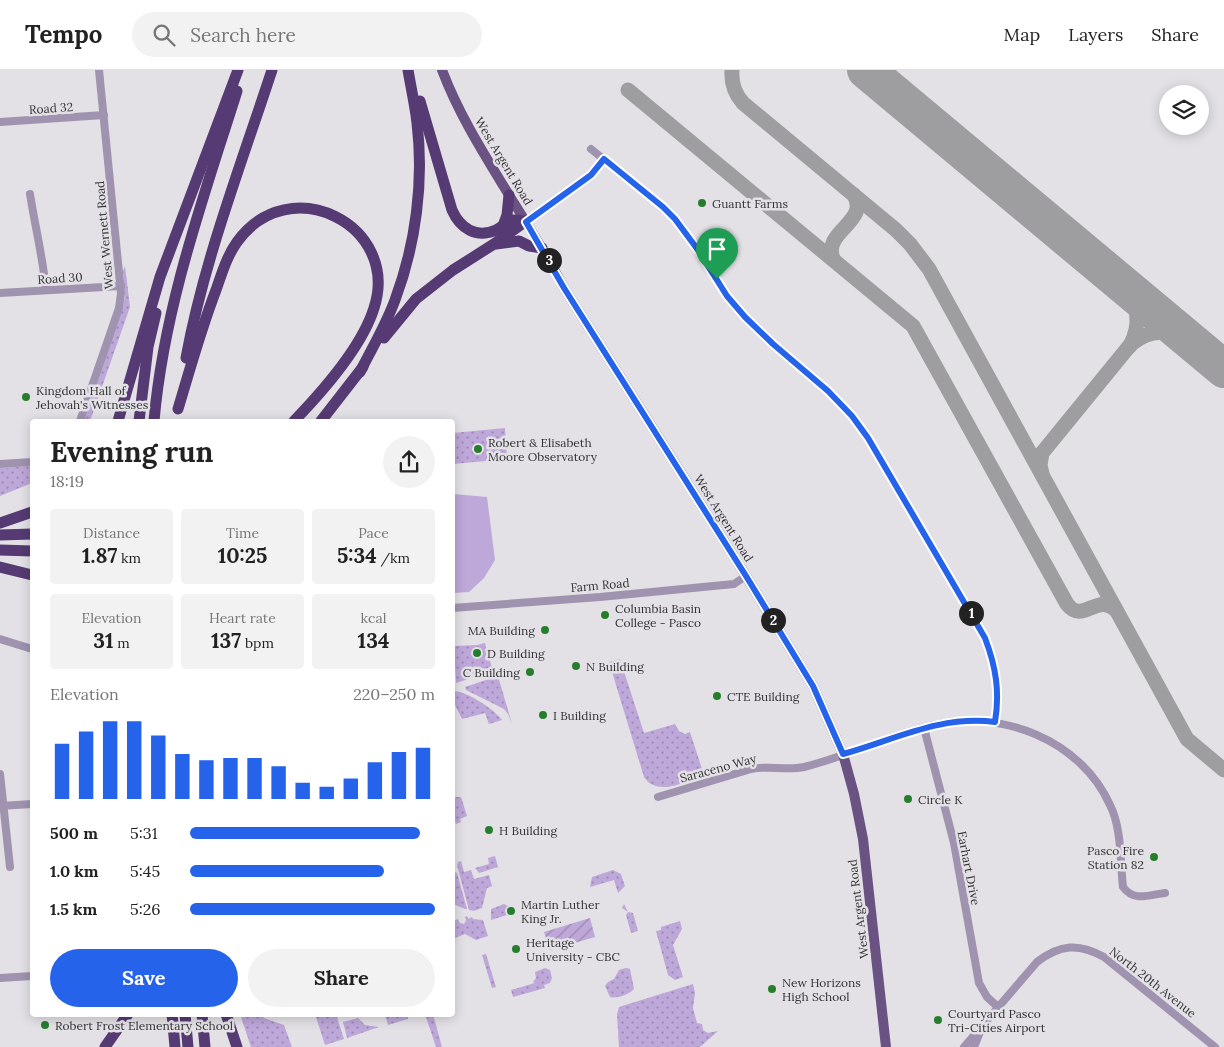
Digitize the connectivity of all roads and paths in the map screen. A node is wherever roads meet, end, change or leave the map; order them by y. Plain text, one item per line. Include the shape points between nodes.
1 (100, 70) edge
2 (238, 70) edge
3 (244, 70) edge
4 (272, 70) edge
5 (410, 70) edge
6 (442, 70) edge
7 (104, 115) junction
8 (0, 122) edge
9 (591, 149) dead end
10 (604, 159) junction
11 (30, 194) dead end
12 (510, 195) junction
13 (526, 222) junction
14 (503, 226) junction
15 (494, 244) junction
16 (542, 248) junction
17 (168, 255) junction
18 (121, 286) junction
19 (46, 290) junction
20 (0, 294) edge
21 (360, 372) junction
22 (178, 409) junction
23 (81, 419) edge
24 (119, 419) edge
25 (139, 419) edge
26 (154, 419) edge
27 (176, 419) edge
28 (296, 419) edge
29 (323, 419) edge
30 (30, 462) edge
31 (0, 464) edge
32 (30, 513) edge
33 (0, 523) edge
34 (30, 534) edge
35 (0, 535) edge
36 (0, 550) edge
37 (30, 551) edge
38 (0, 567) edge
39 (30, 574) edge
40 (746, 576) junction
41 (455, 608) edge
42 (0, 639) edge
43 (30, 649) edge
44 (995, 722) junction
45 (924, 728) junction
46 (843, 754) junction
47 (0, 774) edge
48 (658, 797) dead end
49 (30, 804) edge
50 (2, 806) edge
51 (10, 867) dead end
52 (1165, 893) dead end
53 (30, 976) edge
54 (0, 978) edge
55 (998, 1006) junction
56 (126, 1017) edge
57 (172, 1017) edge
58 (185, 1017) edge
59 (202, 1017) edge
60 (227, 1017) edge
61 (982, 1025) junction
62 (104, 1047) edge
63 (175, 1047) edge
64 (188, 1047) edge
65 (205, 1047) edge
66 (237, 1047) edge
67 (886, 1047) edge
68 (964, 1047) edge
69 (974, 1047) edge
70 (1215, 1047) edge

1 - 7 street, West Wernett Road
2 - 17 highway
3 - 26 highway via 182,269 164,352
4 - 22 highway via 205,276
5 - 14 highway via 457,220 465,228 480,233
5 - 21 highway via 419,143 416,212 396,299
6 - 12 main road, West Argent Road via 469,130
7 - 8 street, Road 32
7 - 18 street, West Wernett Road
9 - 10 street
10 - 13 street via 591,175
10 - 44 street via 675,219 745,317 828,391 861,428 985,638 996,675
11 - 19 street
12 - 13 main road, West Argent Road
12 - 14 highway
13 - 14 highway via 513,220
13 - 15 highway
13 - 16 main road, West Argent Road
15 - 16 highway via 519,241
15 - 21 highway via 416,299
16 - 40 main road, West Argent Road
17 - 24 highway
17 - 25 highway via 148,347
18 - 19 street, Road 30
18 - 23 street, West Wernett Road via 119,308
19 - 20 street, Road 30
21 - 29 highway
22 - 27 highway
22 - 28 highway via 204,320 228,256 237,241 262,218 275,211 300,207 325,212 349,224 365,241 374,261 378,284 375,307 366,327 342,364
30 - 31 street
32 - 33 highway
34 - 35 highway
36 - 37 highway
38 - 39 highway
40 - 41 street, Farm Road via 734,584
40 - 46 main road, West Argent Road via 813,686
42 - 43 street
44 - 45 street, Saraceno Way via 967,720
44 - 52 street, Saraceno Way via 1046,739 1086,770 1110,804 1116,821 1123,887 1134,897
45 - 46 street, Saraceno Way
45 - 55 street, Earhart Drive via 954,843 979,983 987,997
46 - 48 street, Saraceno Way via 802,767 751,769
46 - 67 main road, West Argent Road via 863,840
47 - 50 street
49 - 50 street
50 - 51 street
53 - 54 street
55 - 61 street, North 20th Avenue
55 - 70 street, North 20th Avenue via 1044,956 1063,948 1086,948 1104,957
56 - 62 highway
57 - 63 highway
58 - 64 highway
59 - 65 highway
60 - 66 highway
61 - 68 street, North 20th Avenue
61 - 69 street

